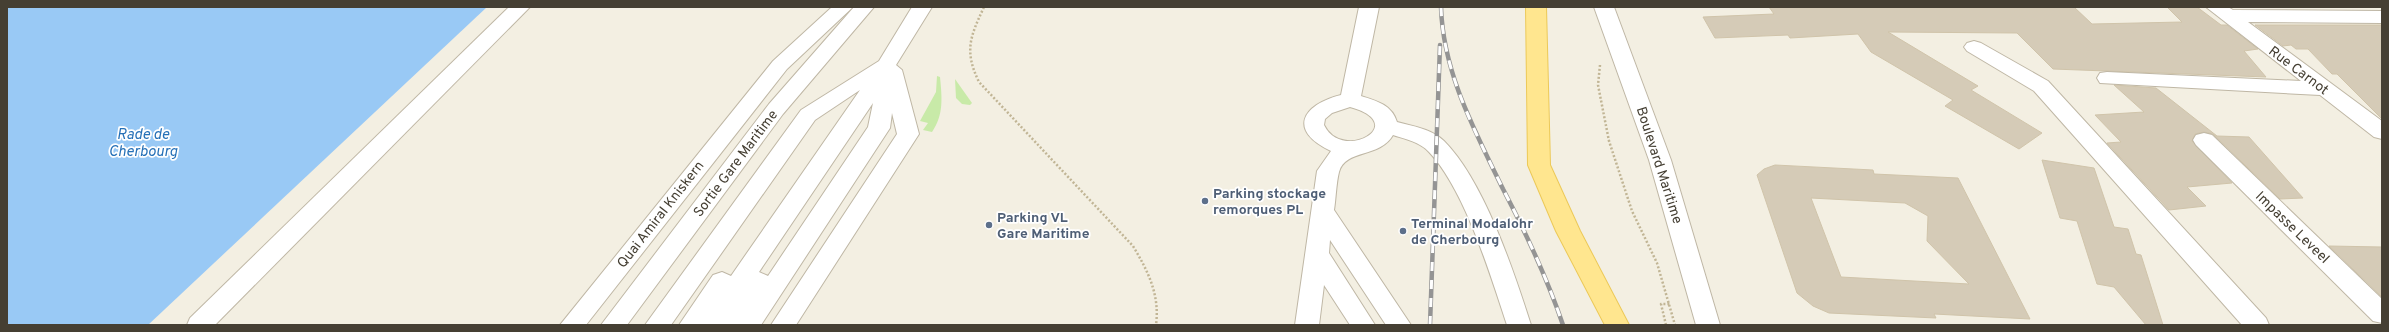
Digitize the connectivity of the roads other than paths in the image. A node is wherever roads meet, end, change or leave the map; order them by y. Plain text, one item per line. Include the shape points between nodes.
1 (520, 7) edge
2 (843, 7) edge
3 (864, 7) edge
4 (922, 7) edge
5 (1369, 7) edge
6 (1536, 7) edge
7 (1604, 7) edge
8 (2222, 12) edge
9 (2382, 17) edge
10 (1974, 46) dead end
11 (890, 61) junction
12 (2108, 78) dead end
13 (2325, 89) junction
14 (1350, 100) junction
15 (1388, 127) junction
16 (2382, 132) edge
17 (2204, 140) dead end
18 (1347, 148) junction
19 (1322, 210) junction
20 (1316, 253) junction
21 (2382, 314) edge
22 (1310, 322) edge
23 (199, 325) edge
24 (572, 325) edge
25 (613, 325) edge
26 (657, 325) edge
27 (671, 325) edge
28 (691, 325) edge
29 (710, 325) edge
30 (729, 325) edge
31 (748, 325) edge
32 (767, 325) edge
33 (783, 325) edge
34 (1363, 325) edge
35 (1399, 325) edge
36 (1519, 325) edge
37 (1617, 325) edge
38 (1708, 325) edge
39 (2257, 325) edge

1 - 23 street
2 - 24 street, Quai Amiral Kniskern via 794,50 748,103
3 - 25 street, Sortie Gare Maritime via 776,109
4 - 11 street
5 - 14 street
6 - 37 main road via 1539,165 1568,231
7 - 38 street, Boulevard Maritime via 1660,160
8 - 9 street
8 - 13 street, Rue Carnot
10 - 39 street via 2040,86
11 - 26 street via 808,115
11 - 27 street via 822,117
11 - 28 street via 835,120
11 - 29 street
11 - 30 street via 864,125
11 - 31 street via 879,128
11 - 32 street via 894,131
11 - 33 street via 908,134
12 - 13 street
13 - 16 street, Rue Carnot
14 - 15 street via 1372,106 1386,119
14 - 18 street via 1328,104 1315,117 1314,125 1325,140
15 - 18 street via 1380,141 1371,146
15 - 36 street via 1418,135 1436,146 1462,181 1500,267
17 - 21 street, Impasse Leveel
18 - 19 street via 1328,171
19 - 20 street
19 - 35 street
20 - 22 street
20 - 34 street

